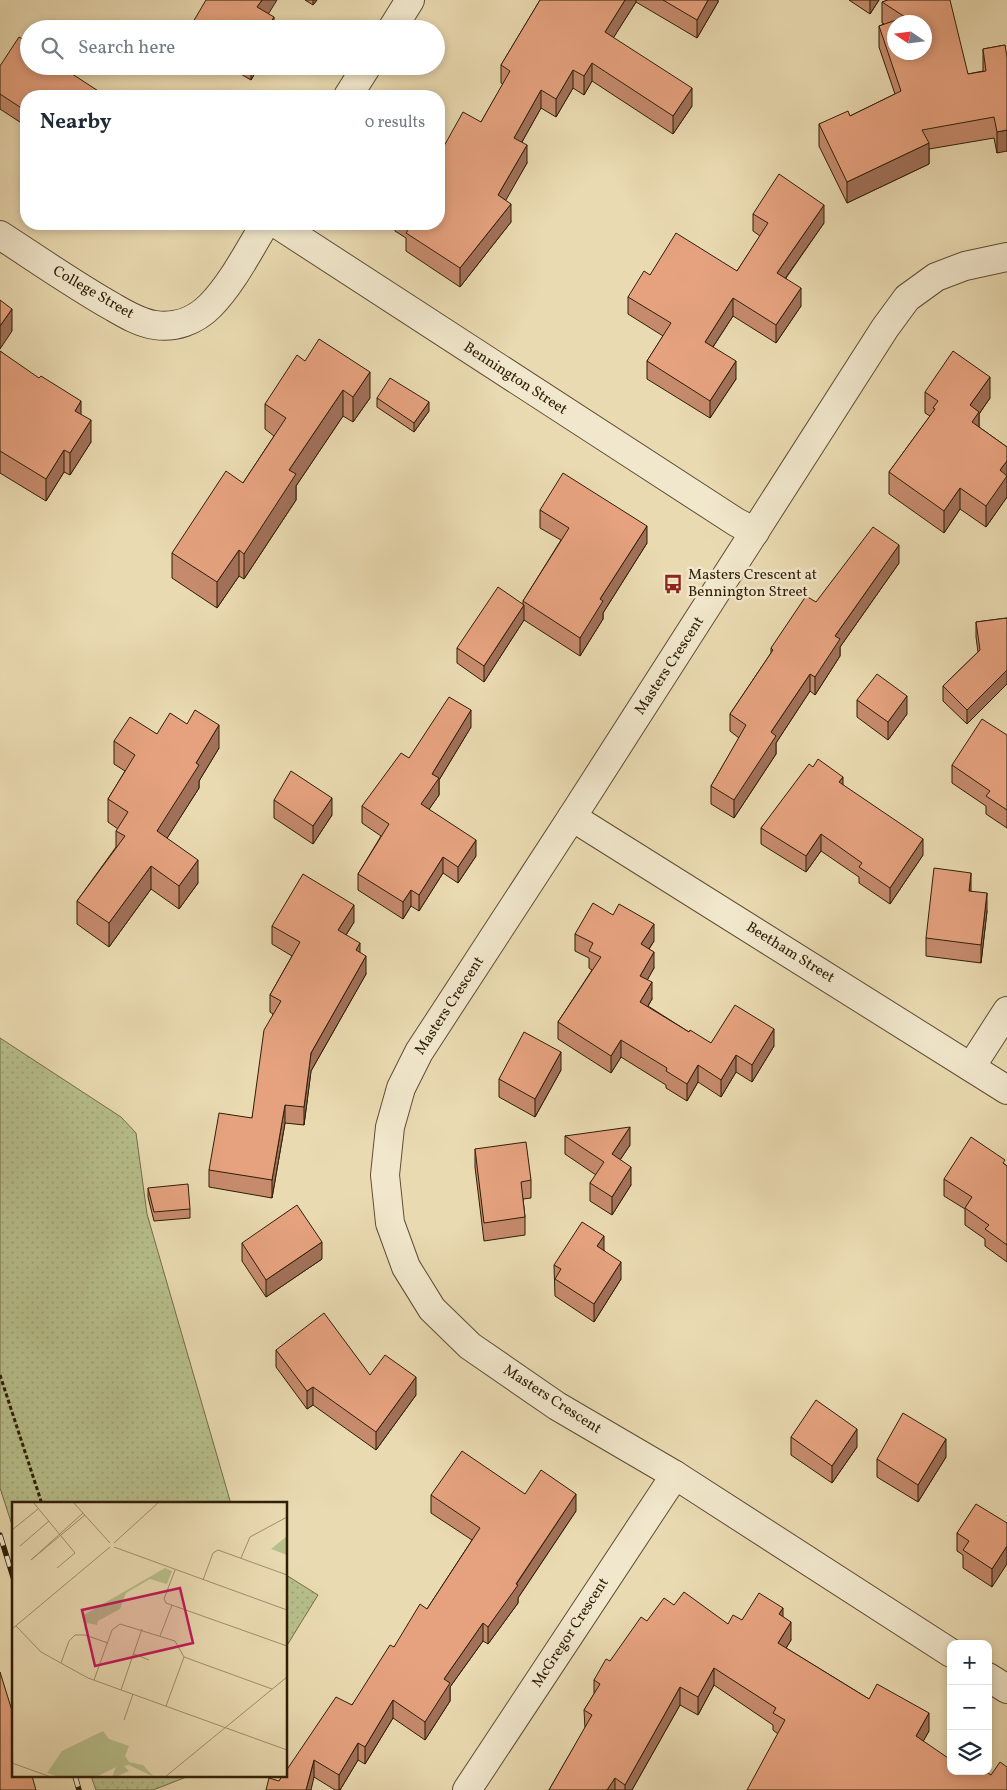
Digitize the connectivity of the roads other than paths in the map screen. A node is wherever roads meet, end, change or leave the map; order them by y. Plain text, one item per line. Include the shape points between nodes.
1 (410, 0) edge
2 (398, 20) edge
3 (361, 75) edge
4 (352, 90) edge
5 (261, 230) edge
6 (286, 230) edge
7 (0, 235) edge
8 (1007, 257) edge
9 (755, 532) junction
10 (572, 817) junction
11 (1007, 1010) edge
12 (971, 1067) junction
13 (1007, 1090) edge
14 (674, 1475) junction
15 (947, 1650) edge
16 (992, 1680) edge
17 (1007, 1689) edge
18 (467, 1790) edge

1 - 2 street
3 - 4 street
5 - 7 street, College Street via 226,288 210,307 191,320 172,326 153,325 129,316
6 - 9 street, Bennington Street
8 - 9 street, Masters Crescent via 936,276 907,298
9 - 10 street, Masters Crescent
10 - 12 street, Beetham Street
10 - 14 street, Masters Crescent via 419,1052 401,1088 390,1127 385,1175 390,1223 406,1267 432,1309 470,1346 557,1406
11 - 12 street
12 - 13 street, Beetham Street
14 - 15 street, Masters Crescent
14 - 18 street, McGregor Crescent
16 - 17 street

